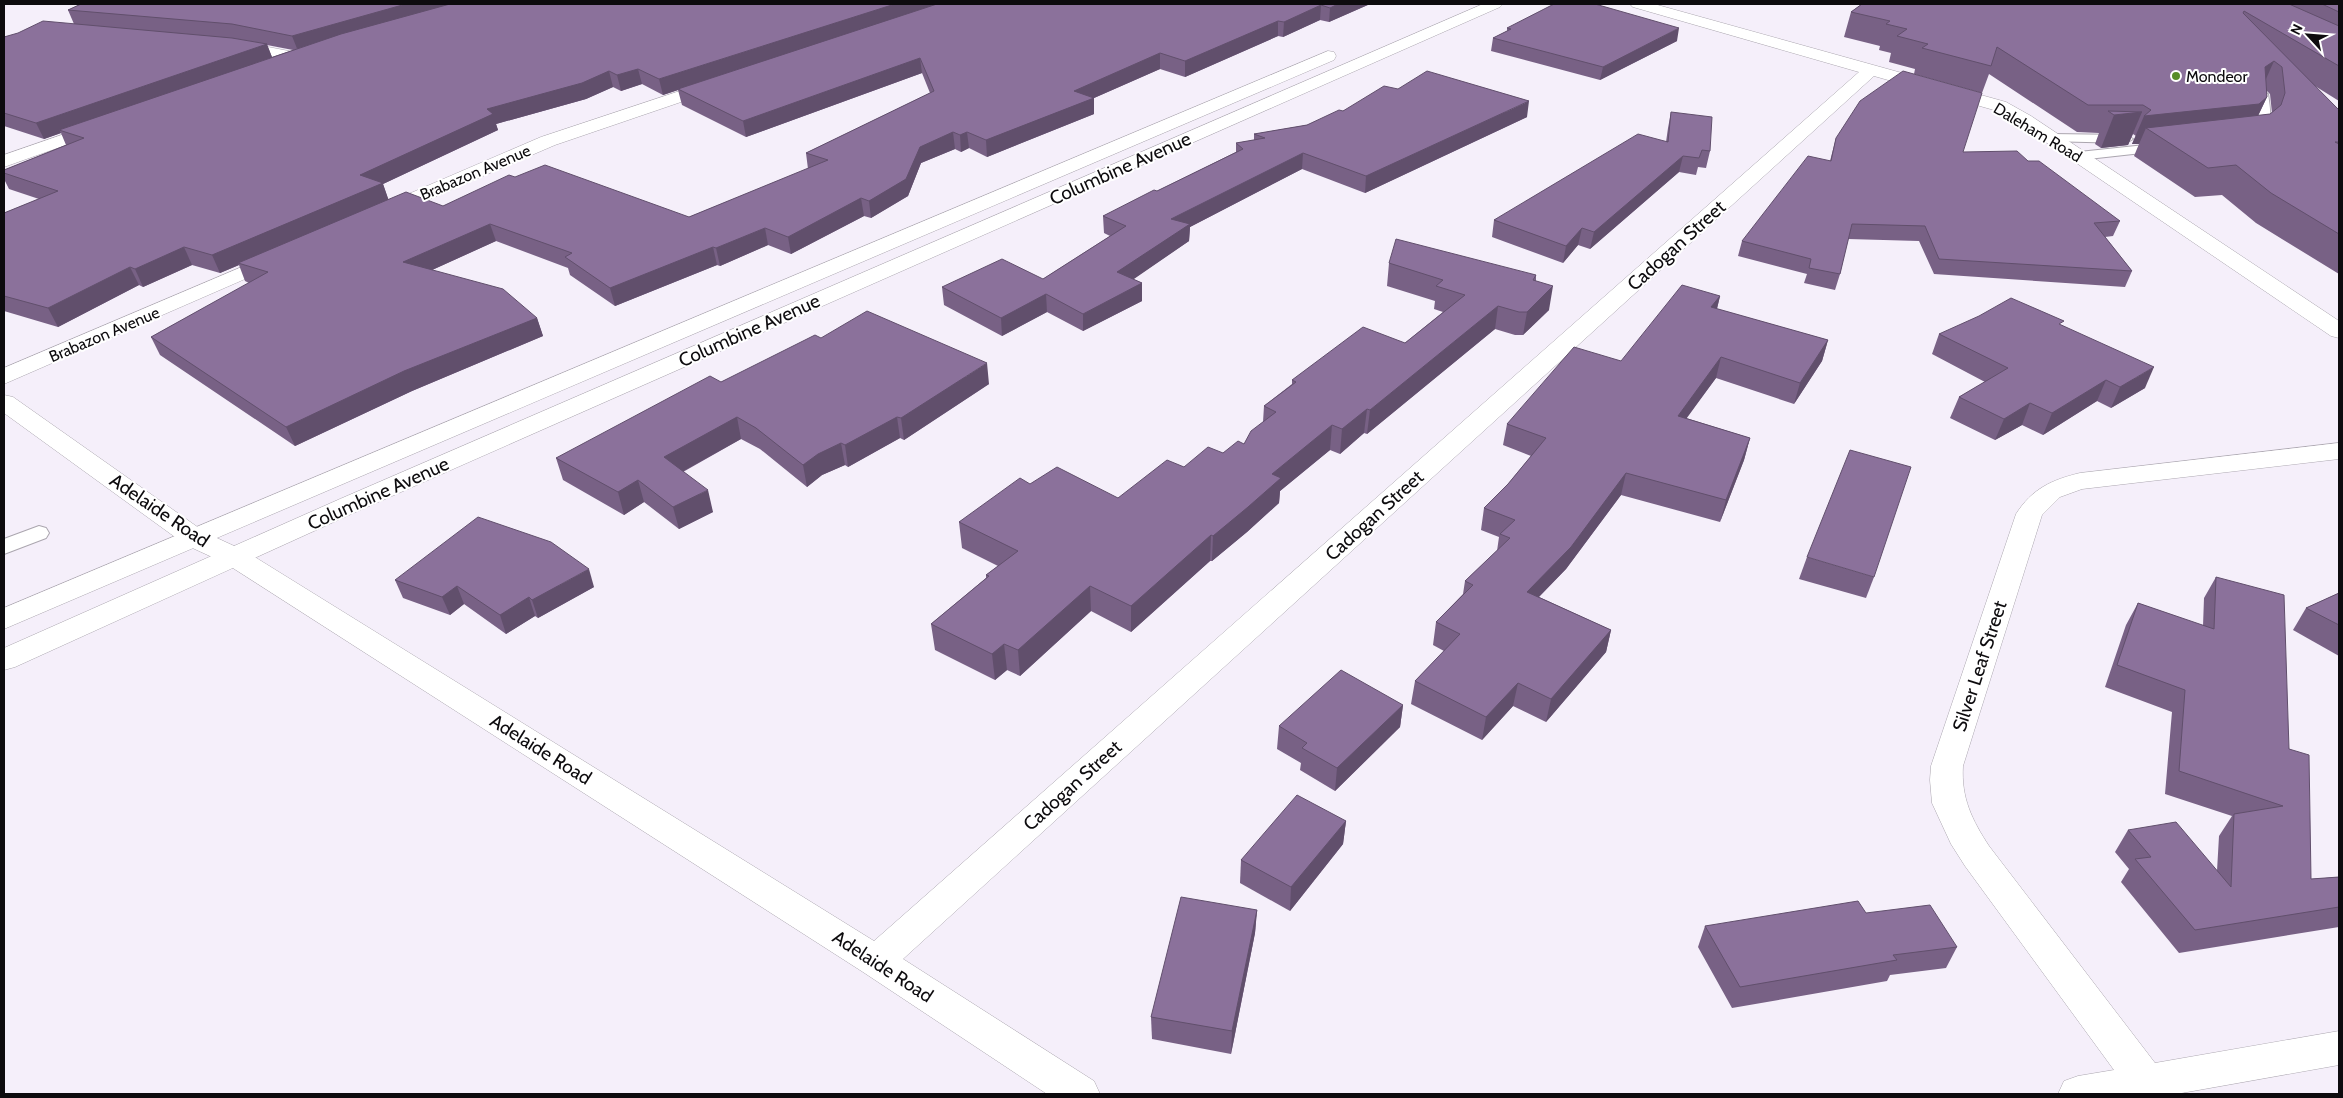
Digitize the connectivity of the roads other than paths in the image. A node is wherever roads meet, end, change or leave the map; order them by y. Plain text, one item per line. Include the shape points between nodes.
1 (1452, 4) edge
2 (1495, 4) edge
3 (1638, 4) edge
4 (220, 44) edge
5 (272, 67) edge
6 (1872, 69) junction
7 (734, 78) edge
8 (2260, 94) edge
9 (1238, 95) junction
10 (1264, 105) junction
11 (115, 122) edge
12 (2051, 138) junction
13 (2234, 140) edge
14 (2080, 156) junction
15 (4, 161) edge
16 (363, 221) edge
17 (291, 252) edge
18 (845, 263) junction
19 (870, 277) junction
20 (2339, 331) edge
21 (4, 378) edge
22 (4, 402) edge
23 (2339, 451) edge
24 (39, 533) dead end
25 (196, 538) junction
26 (4, 547) edge
27 (235, 557) junction
28 (4, 619) edge
29 (4, 660) edge
30 (876, 961) junction
31 (2339, 1048) edge
32 (2145, 1081) junction
33 (1080, 1094) edge
34 (2078, 1094) edge

1 - 9 street, Columbine Avenue
2 - 10 street, Columbine Avenue
3 - 6 street, Daleham Road
4 - 5 street via 308,55
6 - 12 street, Daleham Road via 2000,106
6 - 30 street, Cadogan Street
7 - 16 street, Brabazon Avenue via 548,141
8 - 13 lane via 2263,128 2251,138
9 - 10 street
9 - 18 street, Columbine Avenue
10 - 19 street, Columbine Avenue
11 - 15 street
12 - 14 street, Daleham Road
12 - 14 lane via 2180,143
14 - 20 street, Daleham Road
17 - 21 street, Brabazon Avenue
18 - 19 street
18 - 25 street, Columbine Avenue
19 - 27 street, Columbine Avenue
22 - 25 street, Adelaide Road
23 - 32 street, Silver Leaf Street via 2080,481 2049,491 2029,514 1947,766 1944,785 1948,805 1958,827
24 - 26 lane
25 - 27 street, Adelaide Road
25 - 28 street, Columbine Avenue
27 - 29 street, Columbine Avenue
27 - 30 street, Adelaide Road
30 - 33 street, Adelaide Road
31 - 32 street
32 - 34 street

